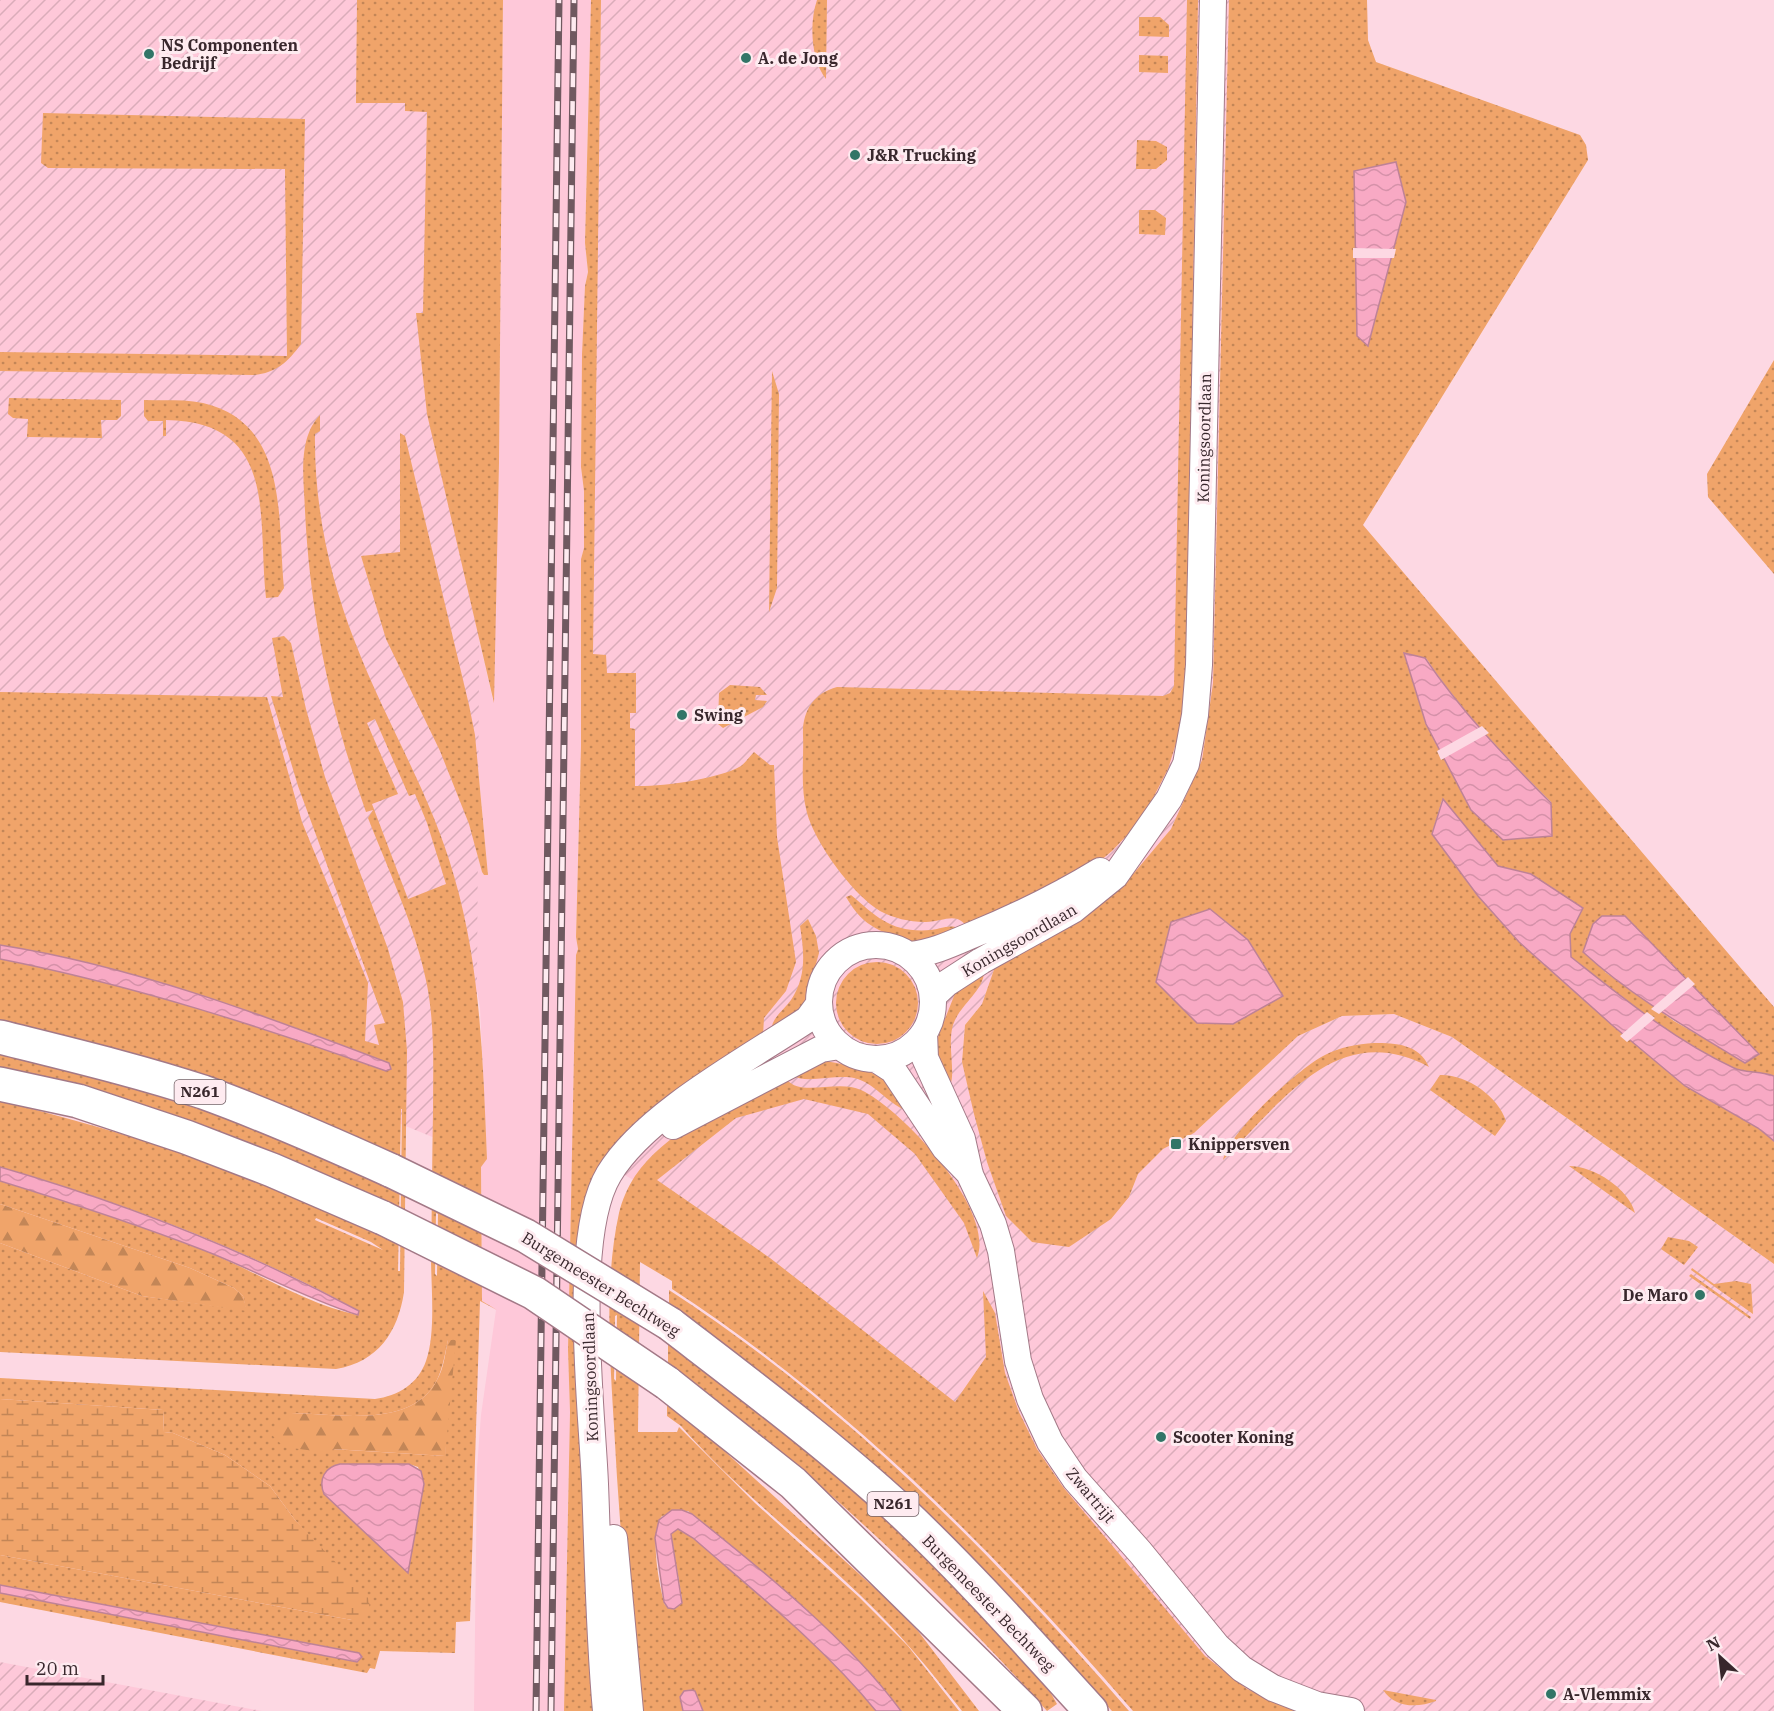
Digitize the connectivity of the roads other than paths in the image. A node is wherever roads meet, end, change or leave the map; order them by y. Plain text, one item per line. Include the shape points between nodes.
1 (1213, 0) edge
2 (1126, 856) junction
3 (910, 955) junction
4 (933, 996) junction
5 (819, 1004) junction
6 (924, 1033) junction
7 (0, 1037) edge
8 (840, 1046) junction
9 (876, 1059) junction
10 (0, 1084) edge
11 (970, 1175) junction
12 (971, 1658) junction
13 (606, 1711) edge
14 (630, 1711) edge
15 (992, 1711) edge
16 (1025, 1711) edge
17 (1091, 1711) edge
18 (1351, 1711) edge

1 - 2 street, Koningsoordlaan via 1196,715 1186,764 1169,799 1149,831
2 - 3 street, Koningsoordlaan via 1058,896 998,924 929,953
2 - 4 street, Koningsoordlaan via 1114,876 1073,910 981,961 947,982
3 - 4 street via 930,980
3 - 5 street via 873,944 857,947 831,966 824,977
4 - 6 street via 933,1009
5 - 8 street via 825,1027
5 - 13 street, Koningsoordlaan via 808,1019 692,1095 635,1140 608,1176 592,1224 587,1298
6 - 9 street via 911,1047
6 - 11 street, Zwartrijt via 925,1058 962,1139
7 - 17 main road, Burgemeester Bechtweg / N261, bridge via 202,1092 287,1125 526,1236 669,1324 900,1510
8 - 9 street via 857,1056
8 - 14 street, Koningsoordlaan via 821,1048 672,1126 645,1149 621,1184 607,1225 600,1301 610,1506
9 - 11 street, Zwartrijt via 893,1070 945,1148
10 - 12 main road, bridge via 78,1101 272,1170 383,1218 534,1293 667,1383 793,1483
11 - 18 street, Zwartrijt via 1001,1251 1018,1361 1030,1399 1050,1442 1075,1479 1217,1646 1242,1669 1273,1688 1317,1705
12 - 15 main road
12 - 16 main road

